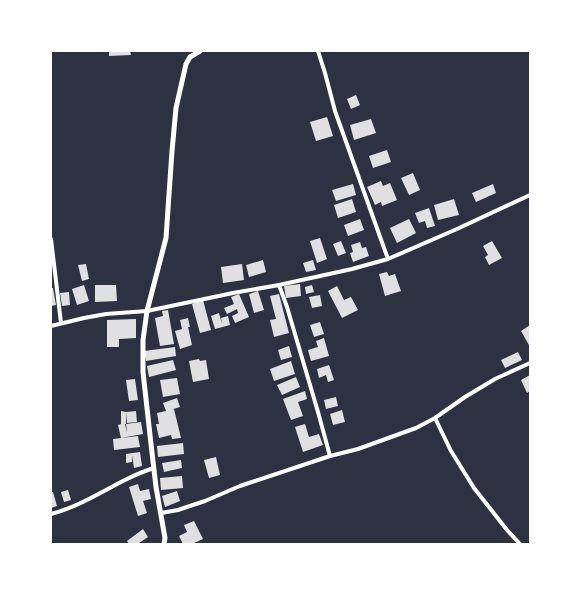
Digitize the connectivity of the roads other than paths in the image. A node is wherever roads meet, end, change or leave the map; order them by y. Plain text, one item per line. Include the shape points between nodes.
1 (200, 51) edge
2 (318, 51) edge
3 (530, 195) edge
4 (51, 239) edge
5 (388, 259) junction
6 (279, 285) junction
7 (147, 311) junction
8 (62, 323) junction
9 (51, 326) edge
10 (530, 363) edge
11 (435, 418) junction
12 (330, 456) junction
13 (154, 468) junction
14 (161, 513) junction
15 (51, 514) edge
16 (164, 544) edge
17 (520, 544) edge

1 - 7 street via 187,60 176,108 166,238
2 - 5 street via 335,111
3 - 5 street
4 - 8 street
5 - 6 street
6 - 7 street
6 - 12 street
7 - 8 street via 106,314
7 - 13 street via 143,340 143,372
8 - 9 street
10 - 11 street via 495,379
11 - 12 street via 400,434
11 - 17 street via 451,451 474,488
12 - 14 street via 178,510
13 - 14 street
13 - 15 street via 78,505
14 - 16 street

